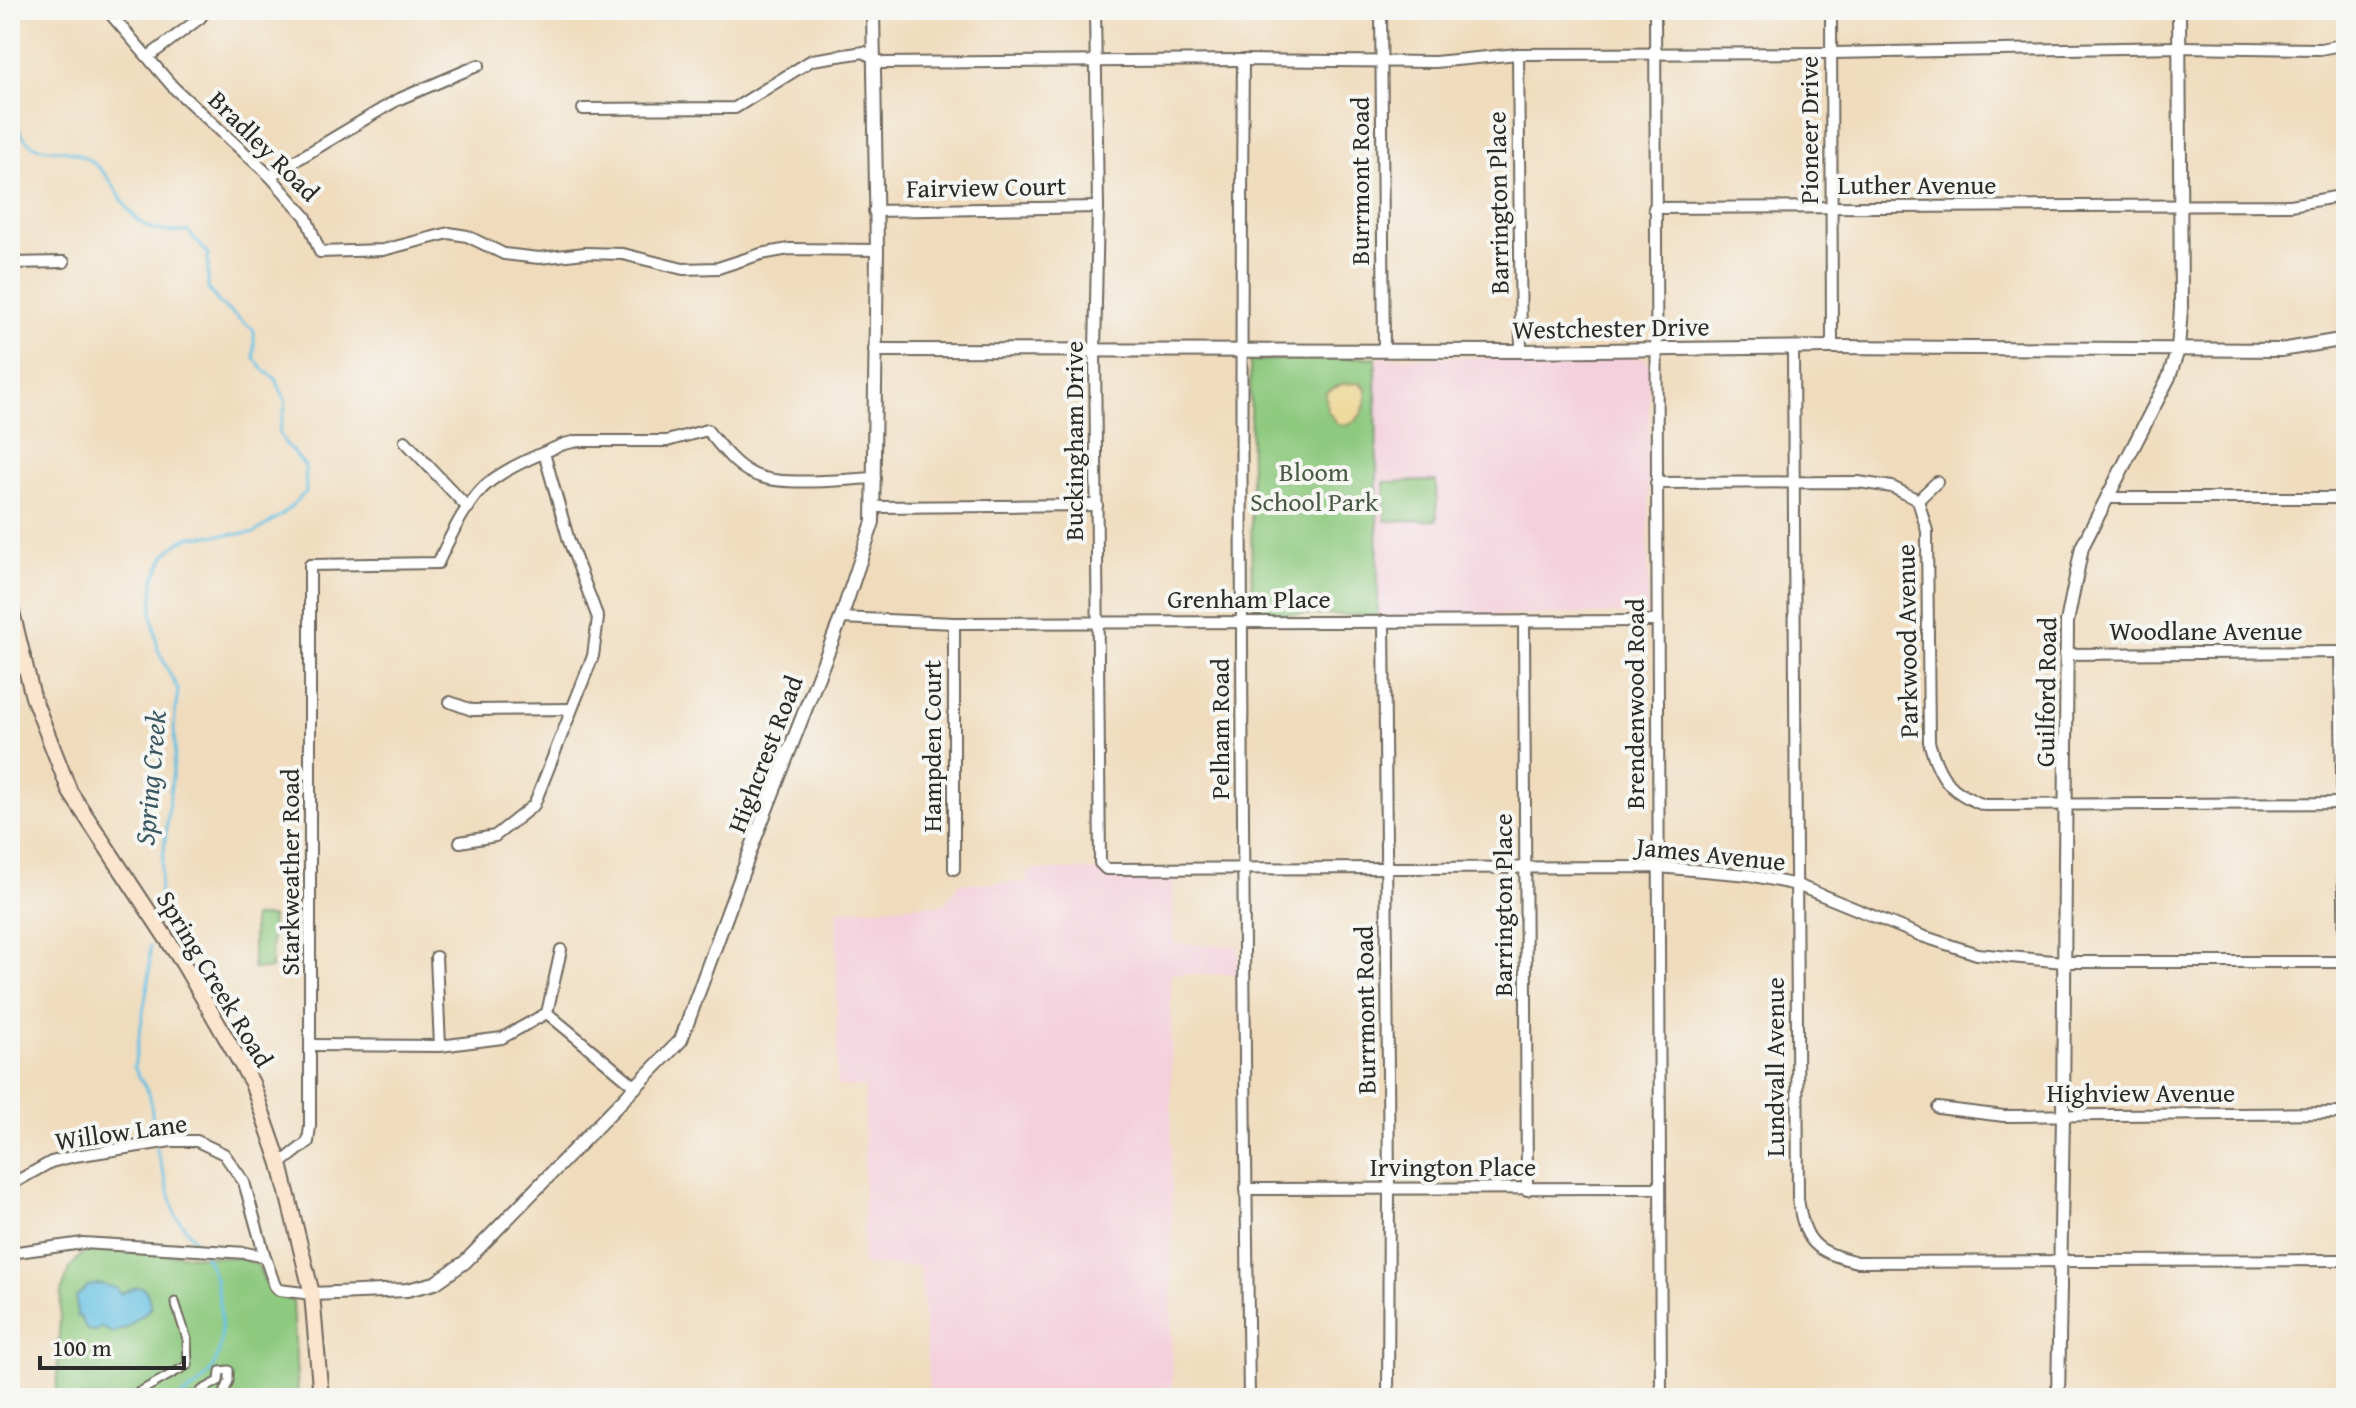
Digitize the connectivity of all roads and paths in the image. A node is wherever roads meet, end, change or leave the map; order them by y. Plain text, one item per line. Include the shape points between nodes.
1 (107, 10) edge
2 (206, 10) edge
3 (873, 10) edge
4 (1095, 10) edge
5 (1381, 10) edge
6 (1655, 10) edge
7 (1831, 10) edge
8 (2179, 10) edge
9 (2346, 44) edge
10 (2180, 47) junction
11 (1654, 52) junction
12 (1831, 53) junction
13 (1518, 54) junction
14 (148, 57) junction
15 (872, 57) junction
16 (1243, 60) junction
17 (1095, 62) junction
18 (1381, 62) junction
19 (479, 65) dead end
20 (583, 109) dead end
21 (270, 176) junction
22 (2346, 195) edge
23 (2181, 206) junction
24 (1098, 207) junction
25 (1654, 208) junction
26 (1830, 208) junction
27 (874, 211) junction
28 (877, 250) junction
29 (64, 262) dead end
30 (10, 263) edge
31 (2346, 339) edge
32 (1832, 347) junction
33 (1654, 349) junction
34 (1793, 349) junction
35 (875, 350) junction
36 (2178, 350) junction
37 (1095, 351) junction
38 (1384, 351) junction
39 (1521, 351) junction
40 (1240, 352) junction
41 (405, 441) dead end
42 (544, 453) junction
43 (875, 478) junction
44 (1792, 481) junction
45 (1937, 482) dead end
46 (1656, 483) junction
47 (2106, 498) junction
48 (2346, 498) edge
49 (1918, 500) junction
50 (1097, 505) junction
51 (875, 507) junction
52 (468, 508) junction
53 (10, 604) edge
54 (841, 618) junction
55 (1097, 621) junction
56 (1242, 621) junction
57 (1384, 621) junction
58 (1524, 621) junction
59 (1657, 621) junction
60 (954, 623) junction
61 (2343, 652) edge
62 (2065, 654) junction
63 (450, 702) dead end
64 (571, 709) junction
65 (2344, 803) edge
66 (2066, 805) junction
67 (460, 842) dead end
68 (1525, 867) junction
69 (1658, 867) junction
70 (1242, 868) junction
71 (954, 869) dead end
72 (1106, 869) joint
73 (1385, 869) junction
74 (1797, 885) junction
75 (561, 950) dead end
76 (436, 957) dead end
77 (2064, 962) junction
78 (2345, 962) edge
79 (547, 1013) junction
80 (2346, 1026) edge
81 (312, 1045) junction
82 (440, 1046) junction
83 (635, 1086) junction
84 (1938, 1108) dead end
85 (2346, 1113) edge
86 (2063, 1115) junction
87 (280, 1164) junction
88 (10, 1185) edge
89 (1389, 1188) junction
90 (1660, 1188) junction
91 (1246, 1189) junction
92 (1527, 1190) junction
93 (10, 1253) edge
94 (265, 1257) junction
95 (2346, 1260) edge
96 (2060, 1262) junction
97 (312, 1294) junction
98 (175, 1302) dead end
99 (128, 1398) edge
100 (188, 1398) edge
101 (226, 1398) edge
102 (321, 1398) edge
103 (1249, 1398) edge
104 (1388, 1398) edge
105 (1661, 1398) edge
106 (2058, 1398) edge

1 - 14 street, Bradley Road
2 - 14 street
3 - 15 street, Highcrest Road
4 - 17 street, Buckingham Drive
5 - 18 street, Burrmont Road
6 - 11 street, Brendenwood Road
7 - 12 street, Pioneer Drive
8 - 10 street, Guilford Road
9 - 10 street via 2320,49
10 - 12 street
10 - 23 street, Guilford Road
11 - 12 street
11 - 13 street
11 - 25 street, Brendenwood Road
12 - 26 street, Pioneer Drive
13 - 18 street
13 - 39 street, Barrington Place
14 - 21 street, Bradley Road via 174,88
15 - 17 street via 882,63
15 - 20 street via 864,52 812,60 735,108
15 - 27 street, Highcrest Road
16 - 17 street
16 - 18 street
16 - 40 street, Pelham Road
17 - 24 street, Buckingham Drive
18 - 38 street, Burrmont Road
19 - 21 street via 397,100
21 - 28 street, Bradley Road via 306,217 320,252 383,250 449,233 504,254 623,254 683,269 718,268 789,249
22 - 23 street, Luther Avenue via 2291,205
23 - 26 street, Luther Avenue
23 - 36 street, Guilford Road
24 - 27 street, Fairview Court
24 - 37 street, Buckingham Drive
25 - 26 street, Luther Avenue
25 - 33 street, Brendenwood Road
26 - 32 street, Pioneer Drive
27 - 28 street, Highcrest Road
28 - 35 street, Highcrest Road
29 - 30 street
31 - 36 street, Westchester Drive via 2281,350
32 - 34 street, Westchester Drive
32 - 36 street, Westchester Drive
33 - 34 street, Westchester Drive
33 - 39 street, Westchester Drive
33 - 46 street, Brendenwood Road
34 - 44 street, Lundvall Avenue
35 - 37 street, Westchester Drive
35 - 43 street, Highcrest Road
36 - 47 street, Guilford Road via 2160,398
37 - 40 street, Westchester Drive
37 - 50 street, Buckingham Drive
38 - 39 street, Westchester Drive
38 - 40 street, Westchester Drive
40 - 56 street, Pelham Road
41 - 52 street
42 - 43 street via 578,441 667,441 707,430 751,473 777,481
42 - 52 street via 490,481
42 - 64 street via 598,618 593,656
43 - 51 street, Highcrest Road
44 - 46 street
44 - 49 street via 1881,485
44 - 74 street, Lundvall Avenue
45 - 49 street
46 - 59 street, Brendenwood Road
47 - 48 street
47 - 62 street, Guilford Road via 2082,547
49 - 66 street, Parkwood Avenue via 1927,531 1929,742 1936,766 1956,791 1984,805
50 - 51 street
50 - 55 street, Buckingham Drive
51 - 54 street, Highcrest Road
52 - 81 street, Starkweather Road via 438,563 310,565
53 - 87 main road, Spring Creek Road via 33,697 70,792 184,965 252,1083
54 - 60 street, Grenham Place
54 - 83 street, Highcrest Road via 681,1040
55 - 56 street, Grenham Place
55 - 60 street, Grenham Place
55 - 72 street, Buckingham Drive via 1100,863
56 - 57 street, Grenham Place
56 - 70 street, Pelham Road
57 - 58 street, Grenham Place
57 - 73 street, Burrmont Road
58 - 59 street, Grenham Place
58 - 68 street, Barrington Place
59 - 69 street, Brendenwood Road
60 - 71 street, Hampden Court
61 - 62 street, Woodlane Avenue
61 - 65 street
62 - 66 street, Guilford Road
63 - 64 street via 472,710
64 - 67 street via 534,805 495,836
65 - 66 street, Parkwood Avenue
65 - 78 street
66 - 77 street, Guilford Road
68 - 69 street, James Avenue
68 - 73 street, James Avenue
68 - 92 street, Barrington Place
69 - 74 street, James Avenue
69 - 90 street, Brendenwood Road
70 - 72 street, James Avenue
70 - 73 street, James Avenue
70 - 91 street, Pelham Road
73 - 89 street, Burrmont Road
74 - 77 street, James Avenue via 1977,954
74 - 96 street, Lundvall Avenue via 1798,1199 1811,1243 1857,1262
75 - 79 street
76 - 82 street
77 - 78 street, James Avenue
77 - 86 street, Guilford Road
78 - 80 street
79 - 82 street via 502,1038
79 - 83 street
81 - 82 street
81 - 87 street, Starkweather Road via 308,1142
83 - 97 street, Highcrest Road via 465,1262 435,1283 407,1290
84 - 86 street, Highview Avenue via 2004,1116
85 - 86 street, Highview Avenue
86 - 96 street, Guilford Road
87 - 97 main road, Spring Creek Road
88 - 94 street, Willow Lane via 51,1162 75,1156 197,1141 224,1154 236,1168 251,1200
89 - 91 street, Irvington Place
89 - 92 street, Irvington Place
89 - 104 street, Burrmont Road
90 - 92 street, Irvington Place
90 - 105 street, Brendenwood Road
91 - 103 street, Pelham Road
93 - 94 street via 83,1243
94 - 97 street, Willow Lane via 279,1290
95 - 96 street, Lundvall Avenue
96 - 106 street, Guilford Road
97 - 102 main road, Spring Creek Road
98 - 99 street via 187,1339 188,1365
100 - 101 street via 219,1381 220,1371 229,1370

